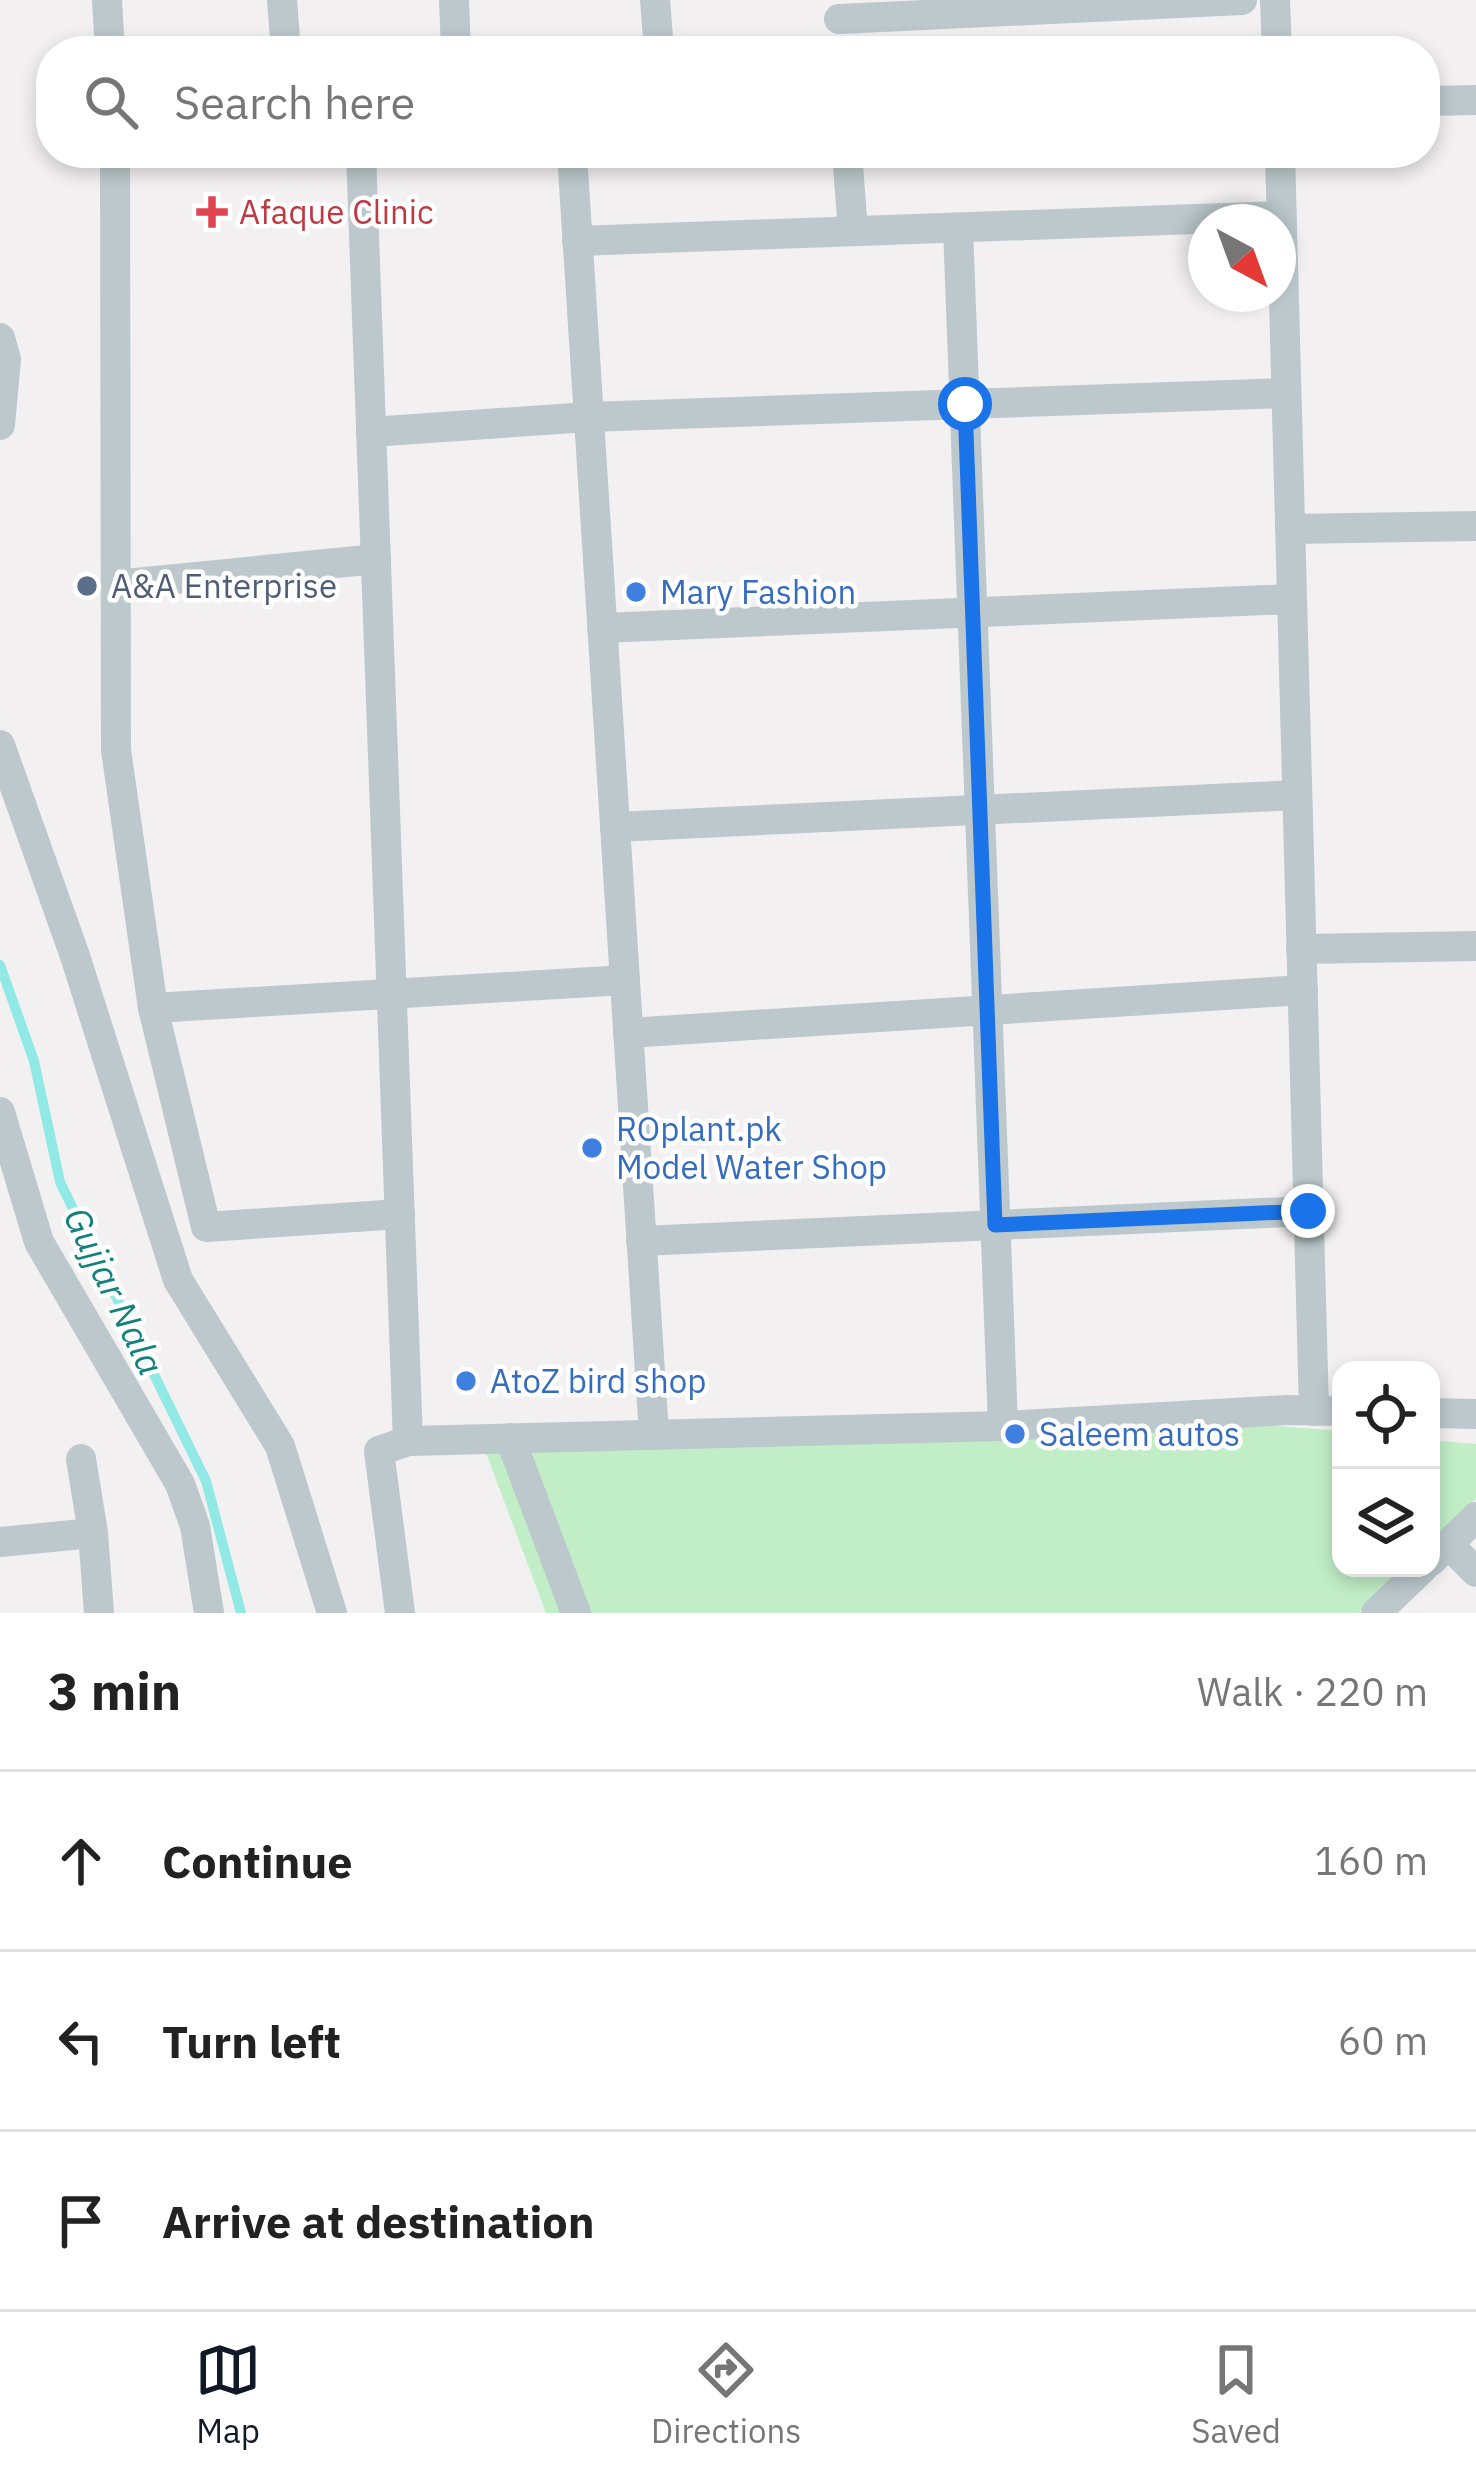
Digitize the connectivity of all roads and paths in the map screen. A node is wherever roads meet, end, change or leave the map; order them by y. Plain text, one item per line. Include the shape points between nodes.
1 (107, 0) edge
2 (282, 0) edge
3 (454, 0) edge
4 (655, 0) edge
5 (1242, 0) edge
6 (1275, 0) edge
7 (838, 9) edge
8 (109, 36) edge
9 (285, 36) edge
10 (455, 36) edge
11 (658, 36) edge
12 (1276, 36) edge
13 (1476, 100) edge
14 (1440, 101) edge
15 (115, 168) edge
16 (362, 168) edge
17 (573, 168) edge
18 (848, 168) edge
19 (1280, 168) edge
20 (1281, 204) edge
21 (1188, 219) edge
22 (958, 228) junction
23 (853, 231) junction
24 (578, 241) junction
25 (1284, 312) edge
26 (0, 338) edge
27 (1286, 393) junction
28 (965, 404) junction
29 (589, 417) junction
30 (0, 425) edge
31 (371, 432) junction
32 (1476, 526) edge
33 (1290, 529) junction
34 (376, 559) junction
35 (116, 585) junction
36 (1292, 599) junction
37 (973, 612) junction
38 (602, 628) junction
39 (0, 745) edge
40 (1297, 795) junction
41 (980, 810) junction
42 (615, 827) junction
43 (1476, 946) edge
44 (1301, 949) junction
45 (625, 980) junction
46 (1303, 990) junction
47 (392, 996) junction
48 (153, 1007) junction
49 (987, 1010) junction
50 (628, 1033) junction
51 (0, 1112) edge
52 (1308, 1211) junction
53 (400, 1214) junction
54 (995, 1225) junction
55 (641, 1241) junction
56 (1327, 1411) edge
57 (1440, 1413) edge
58 (1476, 1414) edge
59 (1003, 1426) junction
60 (654, 1435) junction
61 (510, 1438) junction
62 (409, 1441) junction
63 (81, 1460) dead end
64 (1476, 1517) edge
65 (93, 1533) junction
66 (0, 1542) edge
67 (1440, 1552) edge
68 (1476, 1572) edge
69 (1414, 1577) edge
70 (98, 1613) edge
71 (209, 1613) edge
72 (332, 1613) edge
73 (400, 1613) edge
74 (576, 1613) edge
75 (1376, 1613) edge

1 - 8 street
2 - 9 street
3 - 10 street
4 - 11 street
5 - 7 street
6 - 12 street
13 - 14 street
15 - 35 street
16 - 31 street
17 - 24 street
18 - 23 street
19 - 20 street
21 - 22 street
22 - 23 street
22 - 28 street
23 - 24 street
24 - 29 street
25 - 27 street
26 - 30 street
27 - 28 street
27 - 33 street
28 - 29 street
28 - 37 street
29 - 31 street
29 - 38 street
31 - 34 street
32 - 33 street
33 - 36 street
34 - 35 street
34 - 47 street
35 - 48 street via 116,750
36 - 37 street
36 - 40 street
37 - 38 street
37 - 41 street
38 - 42 street
39 - 72 street via 178,1280 280,1446
40 - 41 street
40 - 44 street
41 - 42 street
41 - 49 street
42 - 45 street
43 - 44 street
44 - 46 street
45 - 47 street
45 - 50 street
46 - 49 street
46 - 52 street
47 - 48 street
47 - 53 street
48 - 53 street via 206,1227
49 - 50 street
49 - 54 street
50 - 55 street
51 - 71 street via 39,1242 180,1484
52 - 54 street
52 - 56 street
53 - 62 street
54 - 55 street
54 - 59 street
55 - 60 street
56 - 59 street
57 - 58 street
59 - 60 street
60 - 61 street
61 - 62 street
61 - 74 street
62 - 73 street via 379,1451
63 - 65 street
64 - 67 street
65 - 66 street
65 - 70 street
67 - 68 street
69 - 75 street

